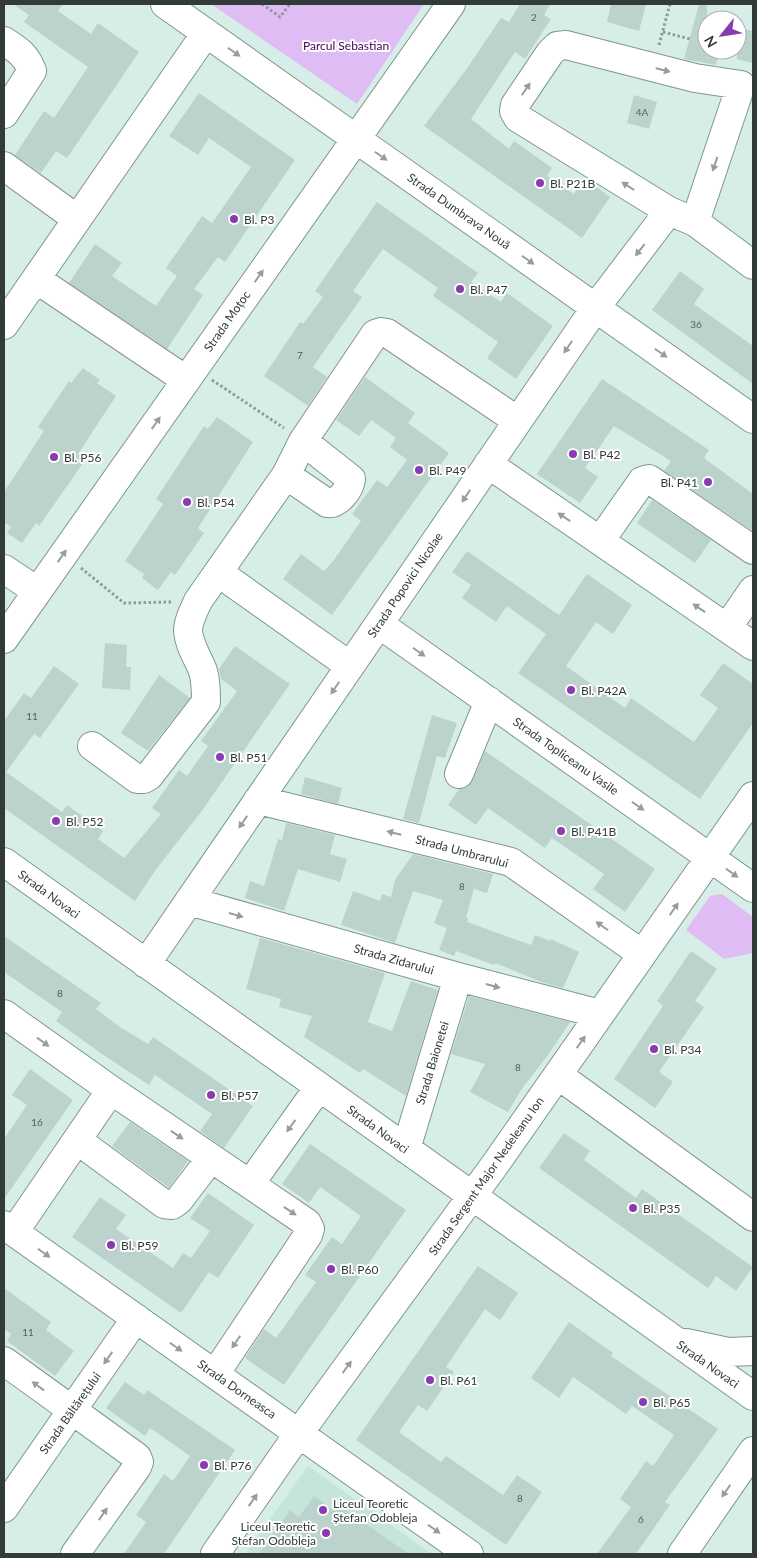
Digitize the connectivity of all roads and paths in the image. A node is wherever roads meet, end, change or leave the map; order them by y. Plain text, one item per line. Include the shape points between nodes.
1 (166, 4) edge
2 (262, 4) edge
3 (290, 4) edge
4 (451, 4) edge
5 (670, 4) edge
6 (663, 32) junction
7 (206, 33) junction
8 (690, 39) dead end
9 (4, 40) edge
10 (654, 68) junction
11 (747, 87) edge
12 (4, 114) edge
13 (356, 138) junction
14 (4, 166) edge
15 (670, 211) junction
16 (77, 219) junction
17 (695, 222) junction
18 (753, 265) edge
19 (36, 279) junction
20 (596, 307) junction
21 (4, 325) edge
22 (190, 374) junction
23 (753, 419) edge
24 (518, 421) junction
25 (303, 441) junction
26 (488, 464) junction
27 (286, 475) junction
28 (600, 541) junction
29 (753, 550) edge
30 (64, 554) junction
31 (4, 569) edge
32 (219, 573) junction
33 (753, 590) edge
34 (37, 591) junction
35 (198, 601) junction
36 (379, 624) junction
37 (727, 628) junction
38 (4, 639) edge
39 (753, 646) edge
40 (350, 666) junction
41 (489, 701) junction
42 (92, 746) dead end
43 (459, 774) dead end
44 (753, 796) edge
45 (258, 800) junction
46 (710, 857) junction
47 (5, 867) edge
48 (753, 888) edge
49 (189, 901) junction
50 (642, 954) junction
51 (146, 964) junction
52 (458, 977) junction
53 (4, 1014) edge
54 (600, 1014) junction
55 (558, 1075) junction
56 (319, 1087) junction
57 (111, 1090) junction
58 (77, 1140) junction
59 (406, 1149) junction
60 (211, 1158) junction
61 (250, 1184) junction
62 (472, 1196) junction
63 (753, 1217) edge
64 (9, 1228) edge
65 (136, 1318) junction
66 (673, 1339) junction
67 (753, 1352) edge
68 (4, 1361) edge
69 (215, 1374) junction
70 (753, 1396) edge
71 (72, 1410) junction
72 (299, 1433) junction
73 (753, 1451) edge
74 (4, 1508) edge
75 (75, 1554) edge
76 (215, 1554) edge
77 (469, 1554) edge
78 (682, 1554) edge

1 - 7 street, Strada Dumbrava Nouă
2 - 3 path via 280,17
4 - 13 street, Strada Moțoc
5 - 6 path
6 - 8 path
6 - 10 path
7 -> 13 street, Strada Dumbrava Nouă
7 - 16 street
9 - 12 street via 28,60 32,71
10 -> 11 street
15 -> 10 street via 518,118 514,111 557,46 566,45
11 -> 17 street
13 -> 20 street, Strada Dumbrava Nouă
22 -> 13 street, Strada Moțoc
14 - 16 street
15 - 17 street
15 -> 20 street, Strada Popovici Nicolae
16 - 19 street
17 - 18 street
19 - 21 street
19 - 22 street
20 -> 23 street, Strada Dumbrava Nouă
20 -> 24 street, Strada Popovici Nicolae
22 - 25 path
30 -> 22 street, Strada Moțoc
24 - 25 street via 381,332 375,334
24 - 26 street, Strada Popovici Nicolae
25 - 27 street
25 - 27 street via 347,474 350,484 331,504
28 -> 26 street
26 -> 36 street, Strada Popovici Nicolae
27 - 32 street
28 - 29 street via 642,481 649,479
37 -> 28 street
34 -> 30 street, Strada Moțoc
30 - 35 path via 124,603
31 - 34 street
32 - 35 street
32 - 40 street
33 - 37 street
34 - 38 street, Strada Moțoc
35 - 42 street via 188,630 203,672 206,702 144,780 137,779
36 - 40 street, Strada Popovici Nicolae
36 -> 41 street, Strada Topliceanu Vasile
37 - 39 street
40 -> 45 street, Strada Popovici Nicolae
41 - 43 street
41 -> 46 street, Strada Topliceanu Vasile
44 - 46 street, Strada Sergent Major Nedeleanu Ion
45 -> 49 street, Strada Popovici Nicolae
50 -> 45 street, Strada Umbrarului via 511,862
46 -> 48 street, Strada Topliceanu Vasile
50 -> 46 street, Strada Sergent Major Nedeleanu Ion
47 - 51 street, Strada Novaci
49 - 51 street, Strada Popovici Nicolae
49 -> 52 street, Strada Zidarului
50 - 54 street, Strada Sergent Major Nedeleanu Ion
51 - 56 street, Strada Novaci
52 -> 54 street, Strada Zidarului
52 - 59 street, Strada Baionetei
53 -> 57 street
55 -> 54 street, Strada Sergent Major Nedeleanu Ion
55 - 62 street, Strada Sergent Major Nedeleanu Ion
55 - 63 street
56 - 59 street, Strada Novaci
56 -> 61 street
57 - 58 street
57 -> 60 street
58 - 60 street via 164,1204 172,1205 179,1200
58 - 64 street
59 - 62 street, Strada Novaci
60 - 61 street
61 -> 69 street via 307,1223 310,1229
62 - 66 street, Strada Novaci
72 -> 62 street, Strada Sergent Major Nedeleanu Ion
64 -> 65 street, Strada Dorneasca
65 -> 69 street, Strada Dorneasca
65 -> 71 street, Strada Băltărețului
66 - 67 street via 728,1352
66 - 70 street, Strada Novaci
71 -> 68 street
69 - 72 street, Strada Dorneasca
71 - 74 street, Strada Băltărețului
75 -> 71 street via 139,1462 137,1457
76 -> 72 street, Strada Sergent Major Nedeleanu Ion
72 -> 77 street, Strada Dorneasca
73 -> 78 street

